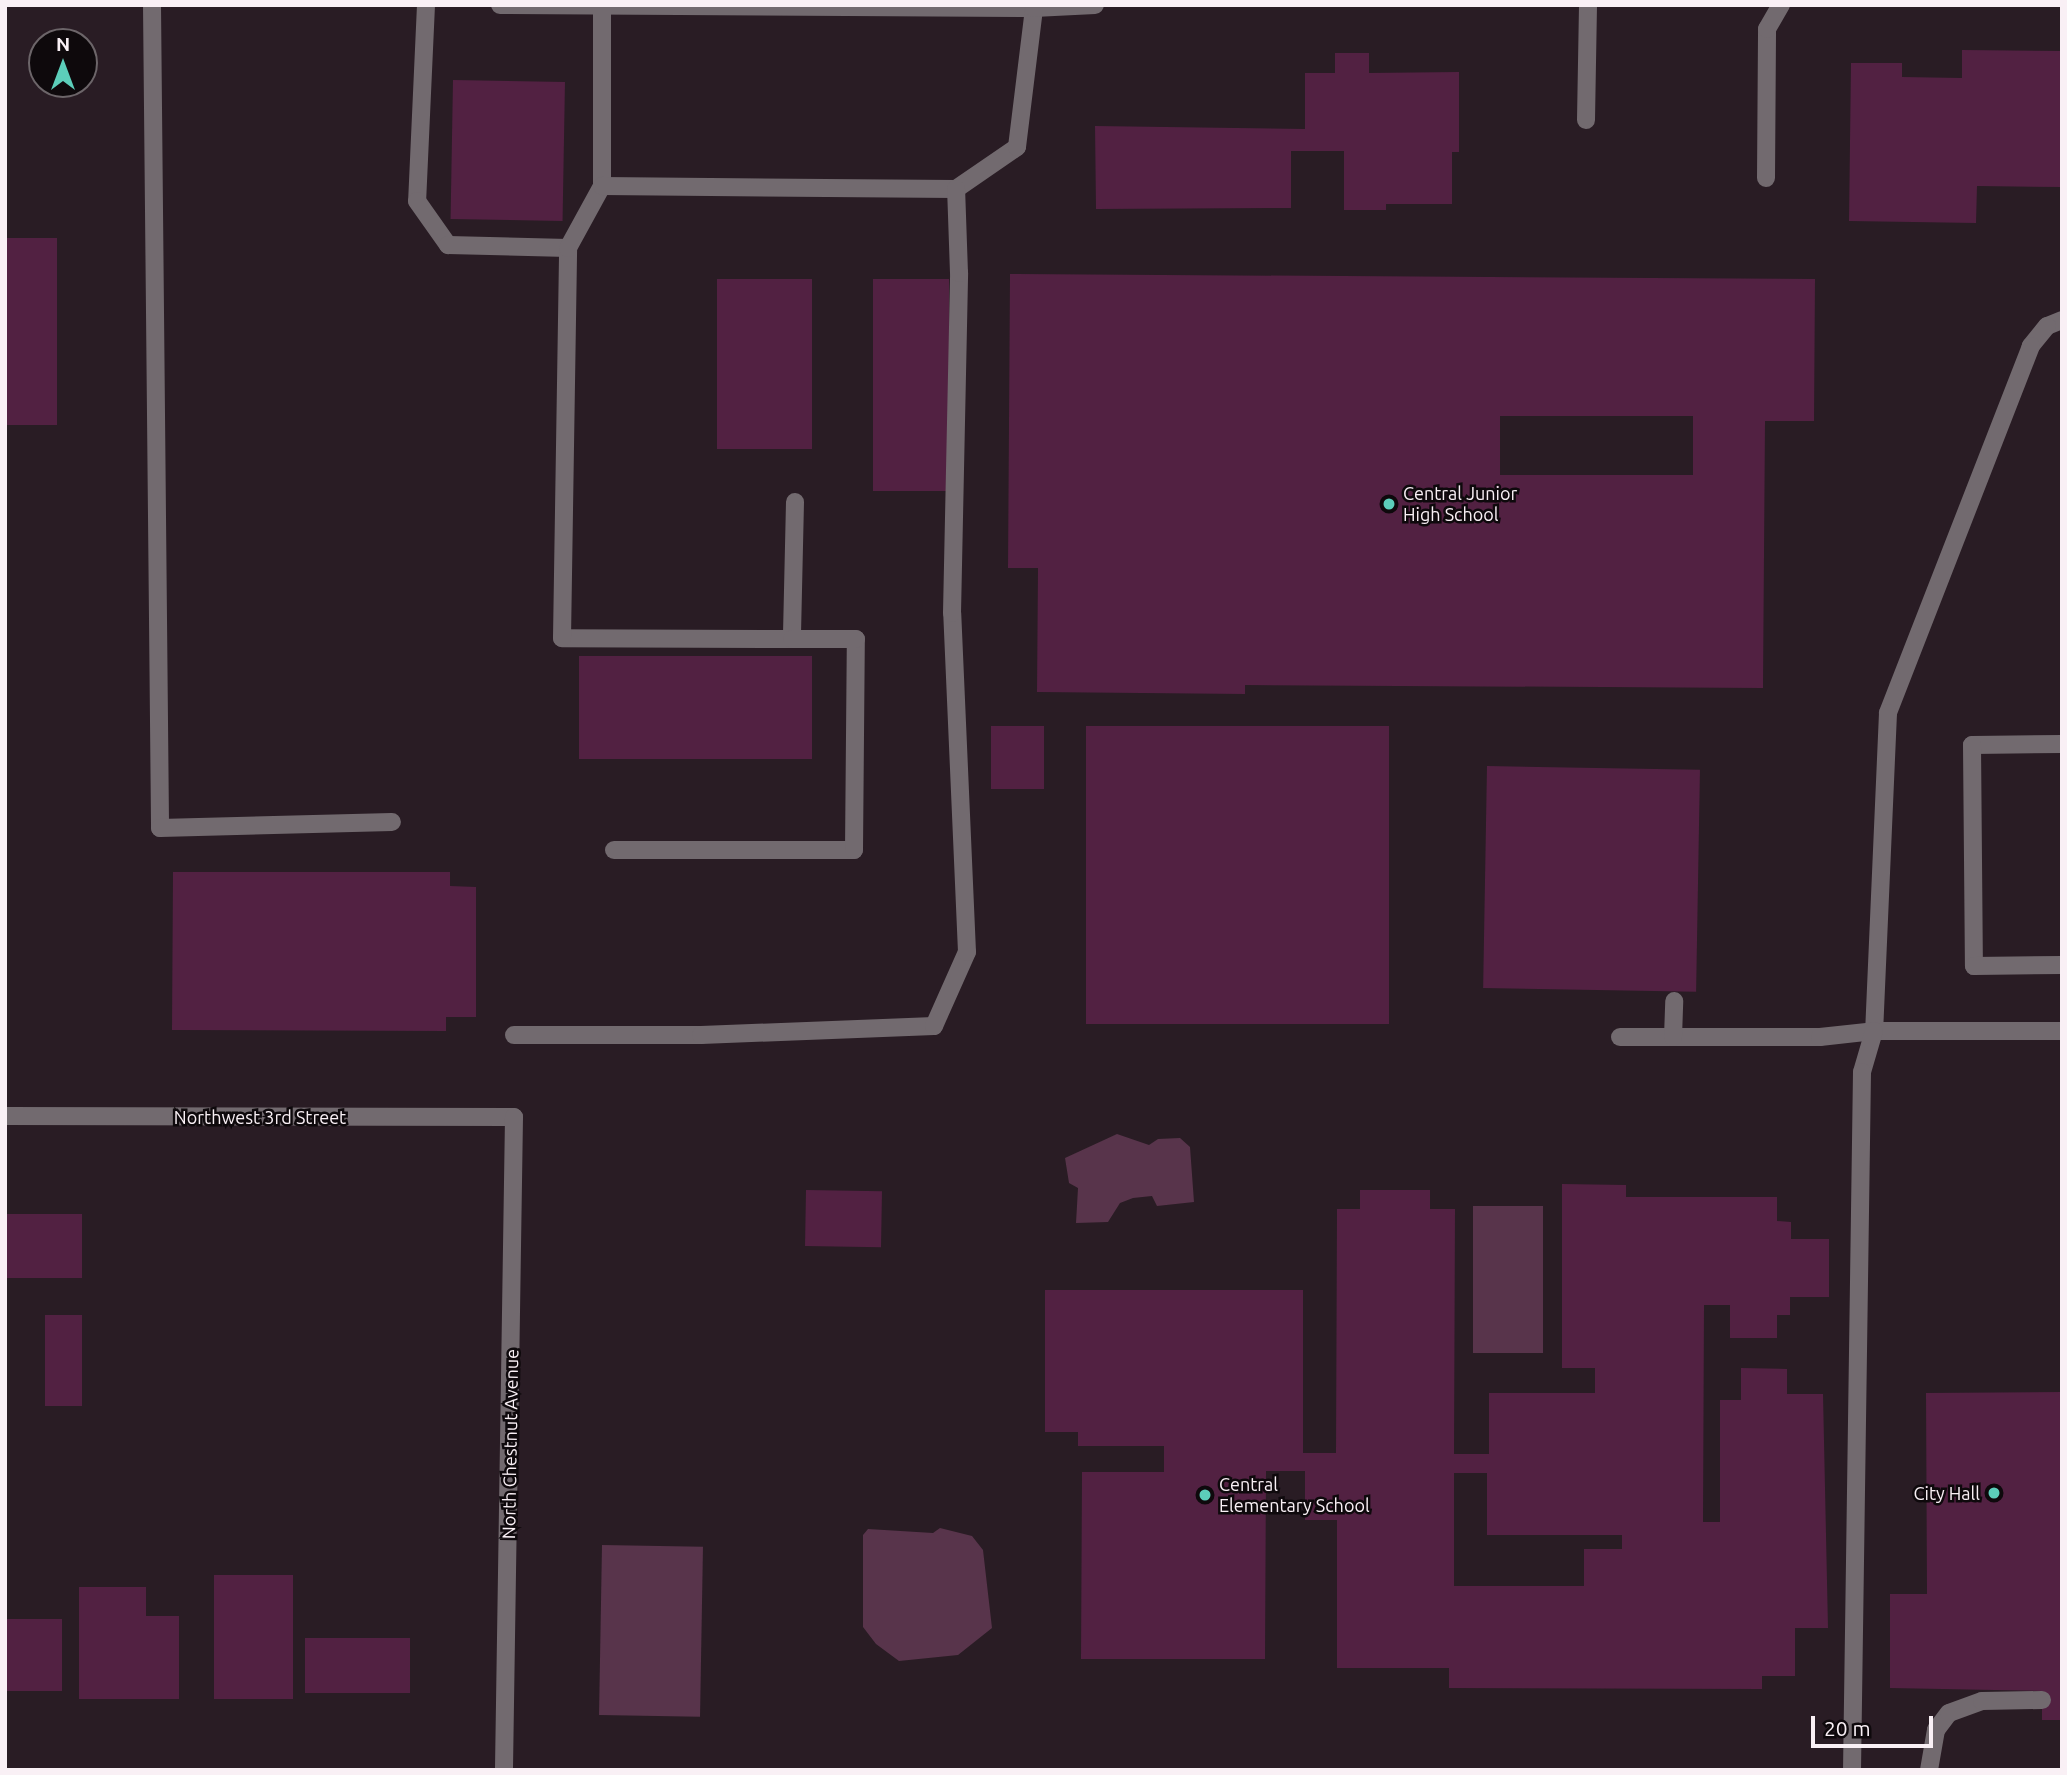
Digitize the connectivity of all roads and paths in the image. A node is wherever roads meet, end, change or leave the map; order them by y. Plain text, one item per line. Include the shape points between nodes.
1 (152, 5) edge
2 (426, 5) edge
3 (500, 5) edge
4 (1095, 5) edge
5 (1588, 5) edge
6 (1781, 5) edge
7 (602, 6) edge
8 (1034, 8) junction
9 (1586, 120) dead end
10 (1766, 178) dead end
11 (602, 186) junction
12 (957, 188) junction
13 (568, 248) junction
14 (2062, 320) edge
15 (795, 502) dead end
16 (792, 639) junction
17 (2062, 744) edge
18 (392, 822) dead end
19 (614, 850) dead end
20 (2062, 965) edge
21 (1674, 1001) dead end
22 (1874, 1031) junction
23 (2062, 1031) edge
24 (514, 1035) dead end
25 (1620, 1037) dead end
26 (1673, 1037) junction
27 (5, 1116) edge
28 (514, 1117) joint
29 (2042, 1700) dead end
30 (504, 1770) edge
31 (1852, 1770) edge
32 (1928, 1770) edge

1 - 18 street via 160,828
2 - 13 street via 417,201 448,245
3 - 7 street
4 - 8 street
5 - 9 street
6 - 10 street via 1767,29
7 - 8 street
7 - 11 street
8 - 12 street via 1017,147
11 - 12 street
11 - 13 street
12 - 24 street via 952,613 967,952 934,1026 701,1035
13 - 16 street via 562,638
14 - 22 street via 2047,326 2031,346 1888,713
15 - 16 street
16 - 19 street via 856,639 854,850
17 - 20 street via 1972,745 1974,966
21 - 26 street
22 - 23 street
22 - 26 street via 1820,1038
22 - 31 street via 1862,1072
25 - 26 street
27 - 28 street, Northwest 3rd Street
28 - 30 street, North Chestnut Avenue
29 - 32 street via 1982,1701 1949,1713 1936,1730

